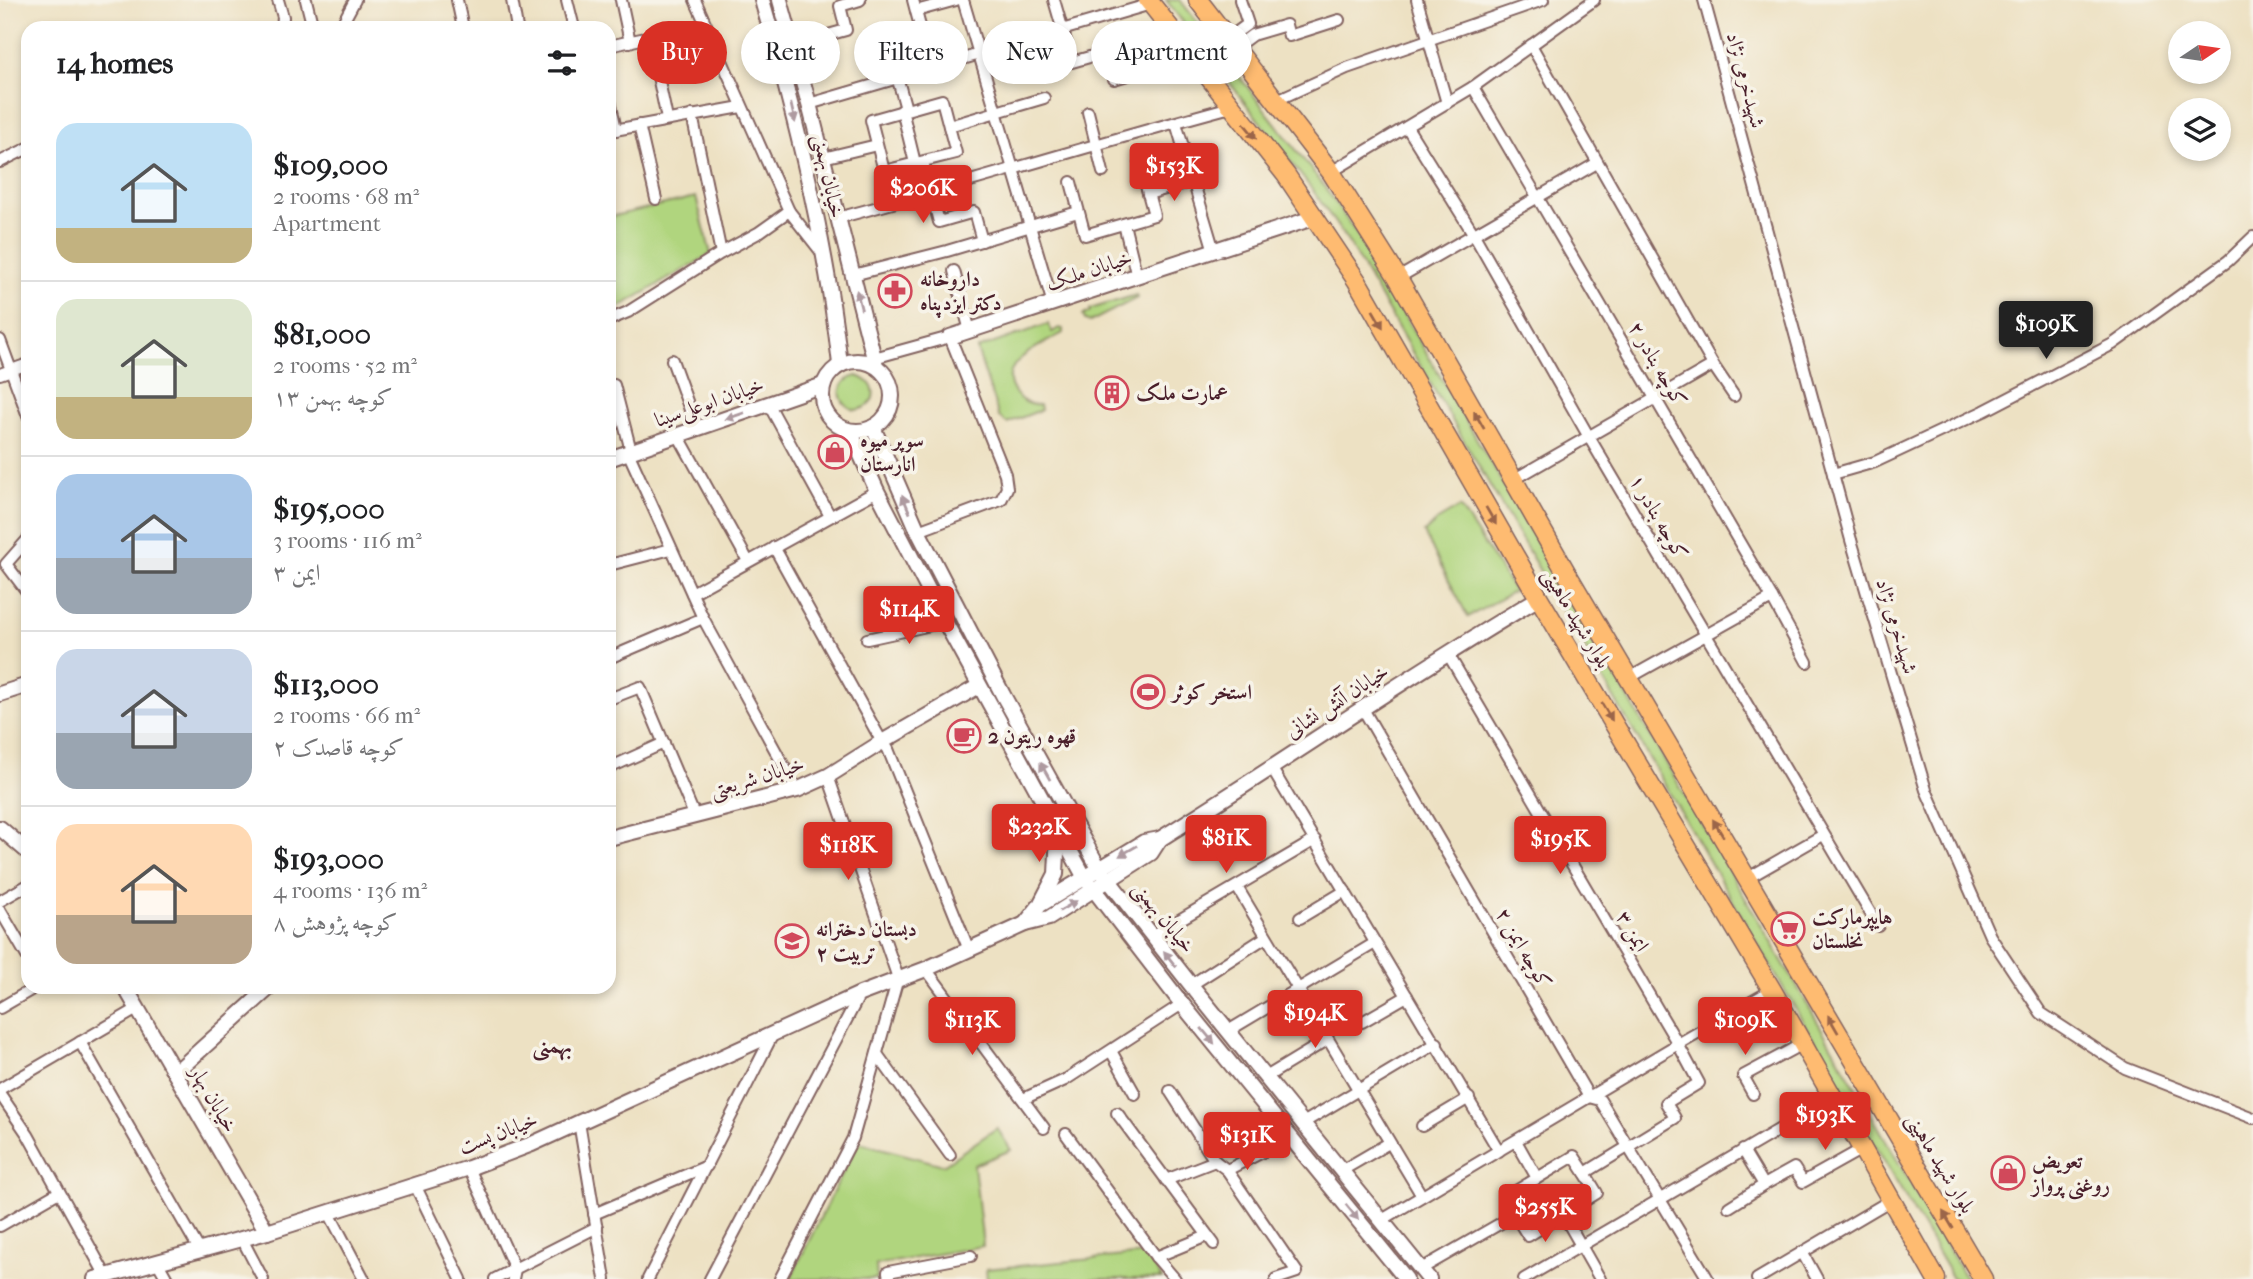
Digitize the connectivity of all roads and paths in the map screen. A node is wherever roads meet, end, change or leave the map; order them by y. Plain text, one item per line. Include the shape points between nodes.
1 (278, 0) edge
2 (306, 0) edge
3 (355, 0) edge
4 (457, 0) edge
5 (512, 0) edge
6 (567, 0) edge
7 (621, 0) edge
8 (695, 0) edge
9 (762, 0) edge
10 (780, 0) edge
11 (860, 0) edge
12 (956, 0) edge
13 (963, 0) edge
14 (1054, 0) edge
15 (1198, 0) edge
16 (1240, 0) edge
17 (1417, 0) edge
18 (1543, 0) edge
19 (1594, 0) edge
20 (1704, 0) edge
21 (1150, 2) edge
22 (914, 6) edge
23 (1339, 20) dead end
24 (283, 21) edge
25 (311, 21) edge
26 (344, 21) edge
27 (462, 21) edge
28 (516, 21) edge
29 (572, 21) edge
30 (703, 21) edge
31 (786, 21) edge
32 (1060, 21) edge
33 (1165, 21) edge
34 (1215, 21) edge
35 (1247, 21) edge
36 (1077, 25) edge
37 (1252, 29) edge
38 (840, 32) edge
39 (637, 40) edge
40 (630, 41) junction
41 (1429, 41) junction
42 (616, 44) edge
43 (1531, 45) junction
44 (982, 54) edge
45 (979, 55) junction
46 (968, 58) edge
47 (1252, 67) edge
48 (727, 75) edge
49 (660, 84) edge
50 (803, 84) edge
51 (877, 84) edge
52 (898, 84) edge
53 (1213, 84) edge
54 (1473, 87) junction
55 (1044, 98) dead end
56 (1278, 100) junction
57 (1447, 103) junction
58 (809, 104) junction
59 (741, 107) junction
60 (1231, 107) junction
61 (904, 110) junction
62 (996, 112) junction
63 (1087, 112) dead end
64 (692, 115) junction
65 (667, 119) junction
66 (1175, 123) junction
67 (639, 125) junction
68 (949, 126) junction
69 (1407, 127) junction
70 (616, 129) edge
71 (1096, 144) junction
72 (877, 145) junction
73 (21, 152) edge
74 (823, 158) junction
75 (0, 162) edge
76 (919, 162) junction
77 (1597, 163) junction
78 (1140, 164) dead end
79 (1012, 168) junction
80 (1103, 172) dead end
81 (1331, 172) junction
82 (1193, 181) junction
83 (1070, 182) dead end
84 (930, 193) junction
85 (1148, 194) junction
86 (1537, 196) junction
87 (656, 200) dead end
88 (789, 211) junction
89 (1078, 212) junction
90 (838, 218) junction
91 (1316, 218) junction
92 (1124, 223) junction
93 (1029, 226) junction
94 (1473, 233) junction
95 (2253, 237) edge
96 (982, 241) junction
97 (1214, 251) junction
98 (721, 253) junction
99 (824, 256) junction
100 (954, 271) dead end
101 (853, 275) junction
102 (1137, 276) junction
103 (1398, 278) junction
104 (1054, 304) junction
105 (616, 317) edge
106 (970, 331) junction
107 (950, 337) junction
108 (0, 340) edge
109 (672, 360) dead end
110 (875, 362) junction
111 (840, 364) junction
112 (1713, 365) junction
113 (6, 372) edge
114 (823, 385) junction
115 (616, 393) edge
116 (1734, 396) dead end
117 (1656, 399) junction
118 (21, 402) edge
119 (769, 405) junction
120 (873, 427) junction
121 (697, 429) junction
122 (850, 431) junction
123 (678, 435) junction
124 (1589, 437) junction
125 (630, 452) junction
126 (616, 457) edge
127 (1833, 474) junction
128 (1513, 480) junction
129 (877, 491) junction
130 (830, 516) junction
131 (918, 531) junction
132 (21, 547) edge
133 (774, 547) junction
134 (671, 549) junction
135 (748, 561) junction
136 (616, 563) edge
137 (21, 584) edge
138 (692, 593) junction
139 (1539, 598) junction
140 (1772, 598) junction
141 (703, 618) junction
142 (945, 622) junction
143 (1706, 635) junction
144 (867, 639) dead end
145 (1448, 654) junction
146 (616, 656) edge
147 (1807, 662) dead end
148 (1629, 678) junction
149 (979, 686) junction
150 (21, 689) edge
151 (0, 694) edge
152 (616, 696) edge
153 (1363, 709) junction
154 (882, 742) junction
155 (664, 743) junction
156 (616, 765) edge
157 (1272, 769) junction
158 (828, 776) junction
159 (797, 790) junction
160 (695, 817) junction
161 (0, 828) edge
162 (1057, 828) junction
163 (1823, 835) junction
164 (616, 836) edge
165 (1315, 840) junction
166 (21, 846) edge
167 (1103, 875) junction
168 (1085, 877) junction
169 (1748, 878) junction
170 (1237, 887) junction
171 (21, 889) edge
172 (1094, 891) junction
173 (1345, 891) junction
174 (0, 901) edge
175 (1040, 905) junction
176 (0, 910) edge
177 (1300, 918) dead end
178 (1026, 924) junction
179 (1878, 926) dead end
180 (1152, 936) junction
181 (1266, 937) junction
182 (1375, 943) junction
183 (21, 946) edge
184 (969, 950) junction
185 (926, 969) junction
186 (898, 978) junction
187 (1191, 985) junction
188 (1297, 990) junction
189 (1772, 990) junction
190 (24, 994) edge
191 (129, 994) edge
192 (262, 994) edge
193 (860, 994) junction
194 (1407, 996) junction
195 (1182, 1003) junction
196 (0, 1008) edge
197 (137, 1009) junction
198 (1362, 1022) dead end
199 (1228, 1031) junction
200 (774, 1032) junction
201 (1327, 1040) junction
202 (80, 1042) junction
203 (1437, 1043) junction
204 (1678, 1044) junction
205 (1802, 1044) junction
206 (1111, 1051) junction
207 (877, 1054) junction
208 (175, 1073) junction
209 (1266, 1077) junction
210 (1357, 1090) junction
211 (0, 1091) edge
212 (1170, 1091) dead end
213 (1135, 1094) dead end
214 (1753, 1094) dead end
215 (1588, 1097) junction
216 (1468, 1098) junction
217 (1833, 1098) junction
218 (1023, 1099) junction
219 (1117, 1113) dead end
220 (2253, 1118) edge
221 (579, 1122) junction
222 (1303, 1123) junction
223 (1422, 1126) dead end
224 (1044, 1128) dead end
225 (1066, 1134) dead end
226 (1292, 1136) junction
227 (1516, 1141) junction
228 (1389, 1143) junction
229 (1628, 1147) junction
230 (1862, 1149) junction
231 (1743, 1150) junction
232 (1499, 1151) junction
233 (950, 1155) dead end
234 (1215, 1161) junction
235 (707, 1166) junction
236 (469, 1168) junction
237 (1227, 1170) junction
238 (1341, 1171) junction
239 (1585, 1172) junction
240 (1537, 1178) junction
241 (1166, 1180) junction
242 (415, 1185) junction
243 (1763, 1185) junction
244 (59, 1192) junction
245 (1422, 1196) junction
246 (1659, 1199) junction
247 (1891, 1200) junction
248 (1729, 1207) dead end
249 (329, 1213) junction
250 (594, 1214) junction
251 (1563, 1214) junction
252 (1515, 1215) junction
253 (1382, 1220) junction
254 (0, 1227) edge
255 (597, 1227) junction
256 (267, 1232) junction
257 (242, 1239) junction
258 (1581, 1245) junction
259 (200, 1251) junction
260 (1802, 1252) junction
261 (971, 1256) dead end
262 (1156, 1257) junction
263 (159, 1263) junction
264 (514, 1274) edge
265 (1425, 1274) edge
266 (100, 1278) edge
267 (167, 1279) edge
268 (263, 1279) edge
269 (364, 1279) edge
270 (461, 1279) edge
271 (495, 1279) edge
272 (606, 1279) edge
273 (648, 1279) edge
274 (710, 1279) edge
275 (780, 1279) edge
276 (889, 1279) edge
277 (1175, 1279) edge
278 (1276, 1279) edge
279 (1406, 1279) edge
280 (1524, 1279) edge
281 (1600, 1279) edge
282 (1708, 1279) edge
283 (1757, 1279) edge
284 (1817, 1279) edge
285 (1936, 1279) edge
286 (1983, 1279) edge

1 - 24 street
2 - 25 street
3 - 26 street
4 - 27 street
5 - 28 street
6 - 29 street
7 - 40 street
8 - 30 street
9 -> 99 street, خیابان بهمنی via 791,103
10 - 31 street, خیابان بهمنی
11 - 38 street via 839,6 846,30
12 - 22 street
13 - 45 street
14 - 32 street
15 - 34 main road, بلوار شهید ماهینی
16 - 35 street
17 - 41 street
18 - 41 street
19 - 43 street
20 - 127 street, شهیدخرمی نژاد
21 - 33 main road, بلوار شهید ماهینی
21 - 36 street
23 - 37 street via 1289,36 1286,25
39 - 40 street
40 - 42 street
41 - 56 street via 1347,68
41 - 57 street
43 - 54 street
43 - 77 street
44 - 45 street
45 - 46 street
45 - 62 street
47 - 56 main road, بلوار شهید ماهینی
48 - 59 street
49 - 65 street
50 - 58 street, خیابان بهمنی
51 - 58 street
52 - 61 street
53 - 60 main road, بلوار شهید ماهینی
54 - 57 street
54 - 86 street, کوچه بنادر ۲
55 - 62 street
56 - 81 main road, بلوار شهید ماهینی
57 - 69 street
58 - 74 street, خیابان بهمنی
59 - 64 street
59 - 88 street
60 - 66 street
60 -> 91 main road, بلوار شهید ماهینی
61 - 68 street via 942,100
61 - 72 street via 871,120
61 - 76 street
62 - 68 street
62 - 79 street
63 - 71 street
64 - 65 street
64 - 98 street
65 - 67 street
66 - 71 street
66 - 82 street
67 - 70 street
67 - 87 street
68 - 76 street via 956,153
69 - 81 street
69 - 94 street, کوچه بنادر ۱
71 - 79 street
71 - 80 street
72 - 74 street
72 - 76 street via 884,172
73 - 75 street
74 - 90 street, خیابان بهمنی
76 - 84 street
77 - 86 street
77 - 112 street
78 - 85 street
79 - 84 street
79 - 93 street
81 - 103 main road, بلوار شهید ماهینی
82 - 85 street
82 - 97 street
83 - 89 street
84 - 90 street
84 - 96 street via 939,222 974,212
85 - 92 street via 1154,215
86 - 94 street
86 - 117 street, کوچه بنادر ۲
88 - 98 street
88 - 99 street
89 - 92 street via 1084,235
89 - 93 street
90 - 101 street, خیابان بهمنی
91 - 97 street, خیابان ملک
91 -> 139 main road, بلوار شهید ماهینی
92 - 102 street
93 - 96 street
93 - 104 street
94 - 103 street
94 - 124 street, کوچه بنادر ۱
95 - 127 street via 2228,261 2113,344 1875,463
96 - 101 street
97 - 102 street, خیابان ملک
98 - 105 street
99 - 111 street, خیابان بهمنی
100 - 106 street
110 -> 101 street, خیابان بهمنی
102 - 104 street, خیابان ملک
128 -> 103 main road, بلوار شهید ماهینی
104 - 106 street, خیابان ملک
106 - 107 street, خیابان ملک
107 - 110 street, خیابان ملک
107 - 131 street via 1007,488 1001,500
108 - 113 street
109 - 121 street
110 - 111 street
110 - 120 street via 892,392 888,412
111 - 114 street
112 - 116 street
112 - 117 street
113 - 118 street
114 - 119 street, خیابان ابوعلی‌سینا
114 - 122 street via 826,414
115 - 125 street
117 - 124 street
117 - 140 street, کوچه بنادر ۲
119 -> 121 street, خیابان ابوعلی‌سینا
119 - 130 street
120 - 122 street
131 -> 120 street, خیابان بهمنی
121 - 123 street, خیابان ابوعلی‌سینا
122 - 129 street, خیابان بهمنی
123 - 125 street, خیابان ابوعلی‌سینا
123 - 135 street
124 - 128 street
124 - 143 street, کوچه بنادر ۱
125 - 126 street, خیابان ابوعلی‌سینا
125 - 134 street
127 - 220 street, شهیدخرمی نژاد via 1926,790 1990,936 2033,1002 2041,1013 2124,1068
128 - 148 main road, بلوار شهید ماهینی
129 - 130 street
129 - 142 street, خیابان بهمنی
130 - 133 street
167 -> 131 street, خیابان بهمنی
132 - 137 street via 6,564
133 - 135 street
133 - 154 street
134 - 136 street
134 - 138 street
135 - 138 street
138 - 141 street
139 - 145 street, خیابان آتش نشانی
139 -> 189 main road, بلوار شهید ماهینی
140 - 143 street
140 - 147 street, کوچه بنادر ۲
141 - 146 street
141 - 159 street
142 - 144 street
142 - 149 street, خیابان بهمنی
143 - 148 street
143 - 163 street, کوچه بنادر ۱
145 - 153 street, خیابان آتش نشانی
145 - 204 street, ایمن ۳
169 -> 148 main road, بلوار شهید ماهینی
149 - 154 street, خیابان شریعتی
149 - 162 street, خیابان بهمنی
150 - 151 street
152 - 155 street via 640,687
153 - 157 street, خیابان آتش نشانی
153 - 215 street, کوچه ایمن ۲
154 - 158 street, خیابان شریعتی
154 - 184 street
155 - 156 street
155 - 160 street
157 - 165 street
157 - 167 street, خیابان آتش نشانی via 1160,839 1144,842
158 - 159 street, خیابان شریعتی
158 - 186 street
159 - 160 street, خیابان شریعتی
160 - 164 street, خیابان شریعتی
161 - 166 street
162 - 168 street, خیابان بهمنی
162 - 175 street via 1056,874
163 - 169 street
163 - 179 street, کوچه بنادر ۱
165 - 170 street
165 - 173 street
167 - 168 street
167 - 172 street
167 - 180 street, خیابان بهمنی
168 - 172 street, خیابان بهمنی
168 - 175 street
286 -> 169 main road, بلوار شهید ماهینی
170 - 180 street
170 - 181 street
171 - 174 street
178 -> 172 street via 1049,918
172 - 195 street, خیابان بهمنی
173 - 177 street
173 - 182 street
175 - 178 street
176 - 183 street
178 - 184 street
187 -> 180 street, خیابان بهمنی
181 - 187 street
181 - 188 street
182 - 188 street
182 - 194 street
184 - 185 street
185 - 186 street, خیابان پست
185 - 218 street
186 - 193 street, خیابان پست
186 - 207 street
187 - 199 street, خیابان بهمنی
188 - 199 street
188 - 201 street
189 - 204 street
189 - 205 main road, بلوار شهید ماهینی
190 - 196 street
191 - 197 street, خیابان بهار
192 - 208 street
193 - 200 street, خیابان پست
193 - 274 street
194 - 198 street
194 - 203 street
195 - 206 street
195 -> 226 street, خیابان بهمنی
197 - 202 street
197 - 208 street, خیابان بهار
199 - 209 street, خیابان بهمنی
200 - 221 street, خیابان پست
200 - 235 street
201 - 209 street
201 - 210 street
202 - 211 street
202 - 259 street
203 - 210 street
203 - 216 street
204 - 215 street
204 - 229 street, ایمن ۳ via 1699,1083 1666,1103 1675,1118
205 - 214 street via 1743,1076
205 - 217 main road, بلوار شهید ماهینی
206 - 213 street
206 - 218 street
207 - 233 street
207 - 275 street via 853,1138
208 - 256 street, خیابان بهار
209 - 222 street, خیابان بهمنی
210 - 222 street
210 - 228 street
211 - 244 street
212 - 234 street
215 - 227 street
215 - 229 street, کوچه ایمن ۲ via 1600,1100
216 - 223 street
216 - 232 street
217 - 230 main road, بلوار شهید ماهینی
217 - 231 street
218 - 224 street
219 - 241 street
221 - 236 street, خیابان پست
221 - 250 street
222 - 238 street, خیابان بهمنی
225 - 262 street
226 - 237 street
226 -> 279 street, خیابان بهمنی
227 - 232 street
227 - 240 street
228 - 238 street
228 - 245 street
229 - 239 street
229 - 246 street, کوچه ایمن ۲
230 - 243 street via 1803,1182 1794,1168
230 - 247 main road, بلوار شهید ماهینی
231 - 243 street
231 - 246 street
232 - 245 street
234 - 237 street
234 - 241 street
235 - 250 street
235 - 273 street
236 - 242 street, خیابان پست
236 - 264 street
237 - 278 street via 1297,1272
238 - 253 street, خیابان بهمنی
239 - 240 street via 1574,1156
239 - 251 street via 1597,1193
240 - 252 street via 1506,1197
241 - 262 street via 1210,1240
242 - 249 street, خیابان پست
242 - 270 street
243 - 248 street
244 - 254 street
244 - 266 street
245 - 253 street
246 - 258 street
246 - 282 street, کوچه ایمن ۲
247 - 260 street
247 - 285 main road, بلوار شهید ماهینی
249 - 256 street, خیابان پست
249 - 269 street
250 - 255 street
251 - 252 street via 1528,1236
251 - 258 street
252 - 265 street
253 - 265 street, خیابان بهمنی
255 - 264 street
255 - 272 street
256 - 257 street, خیابان پست
257 - 259 street, خیابان پست
257 - 268 street
258 - 280 street
258 - 281 street
259 - 263 street, خیابان پست
260 - 283 street
260 - 284 street
261 - 276 street via 888,1272
262 - 277 street
263 - 266 street, خیابان پست
263 - 267 street
264 - 271 street

